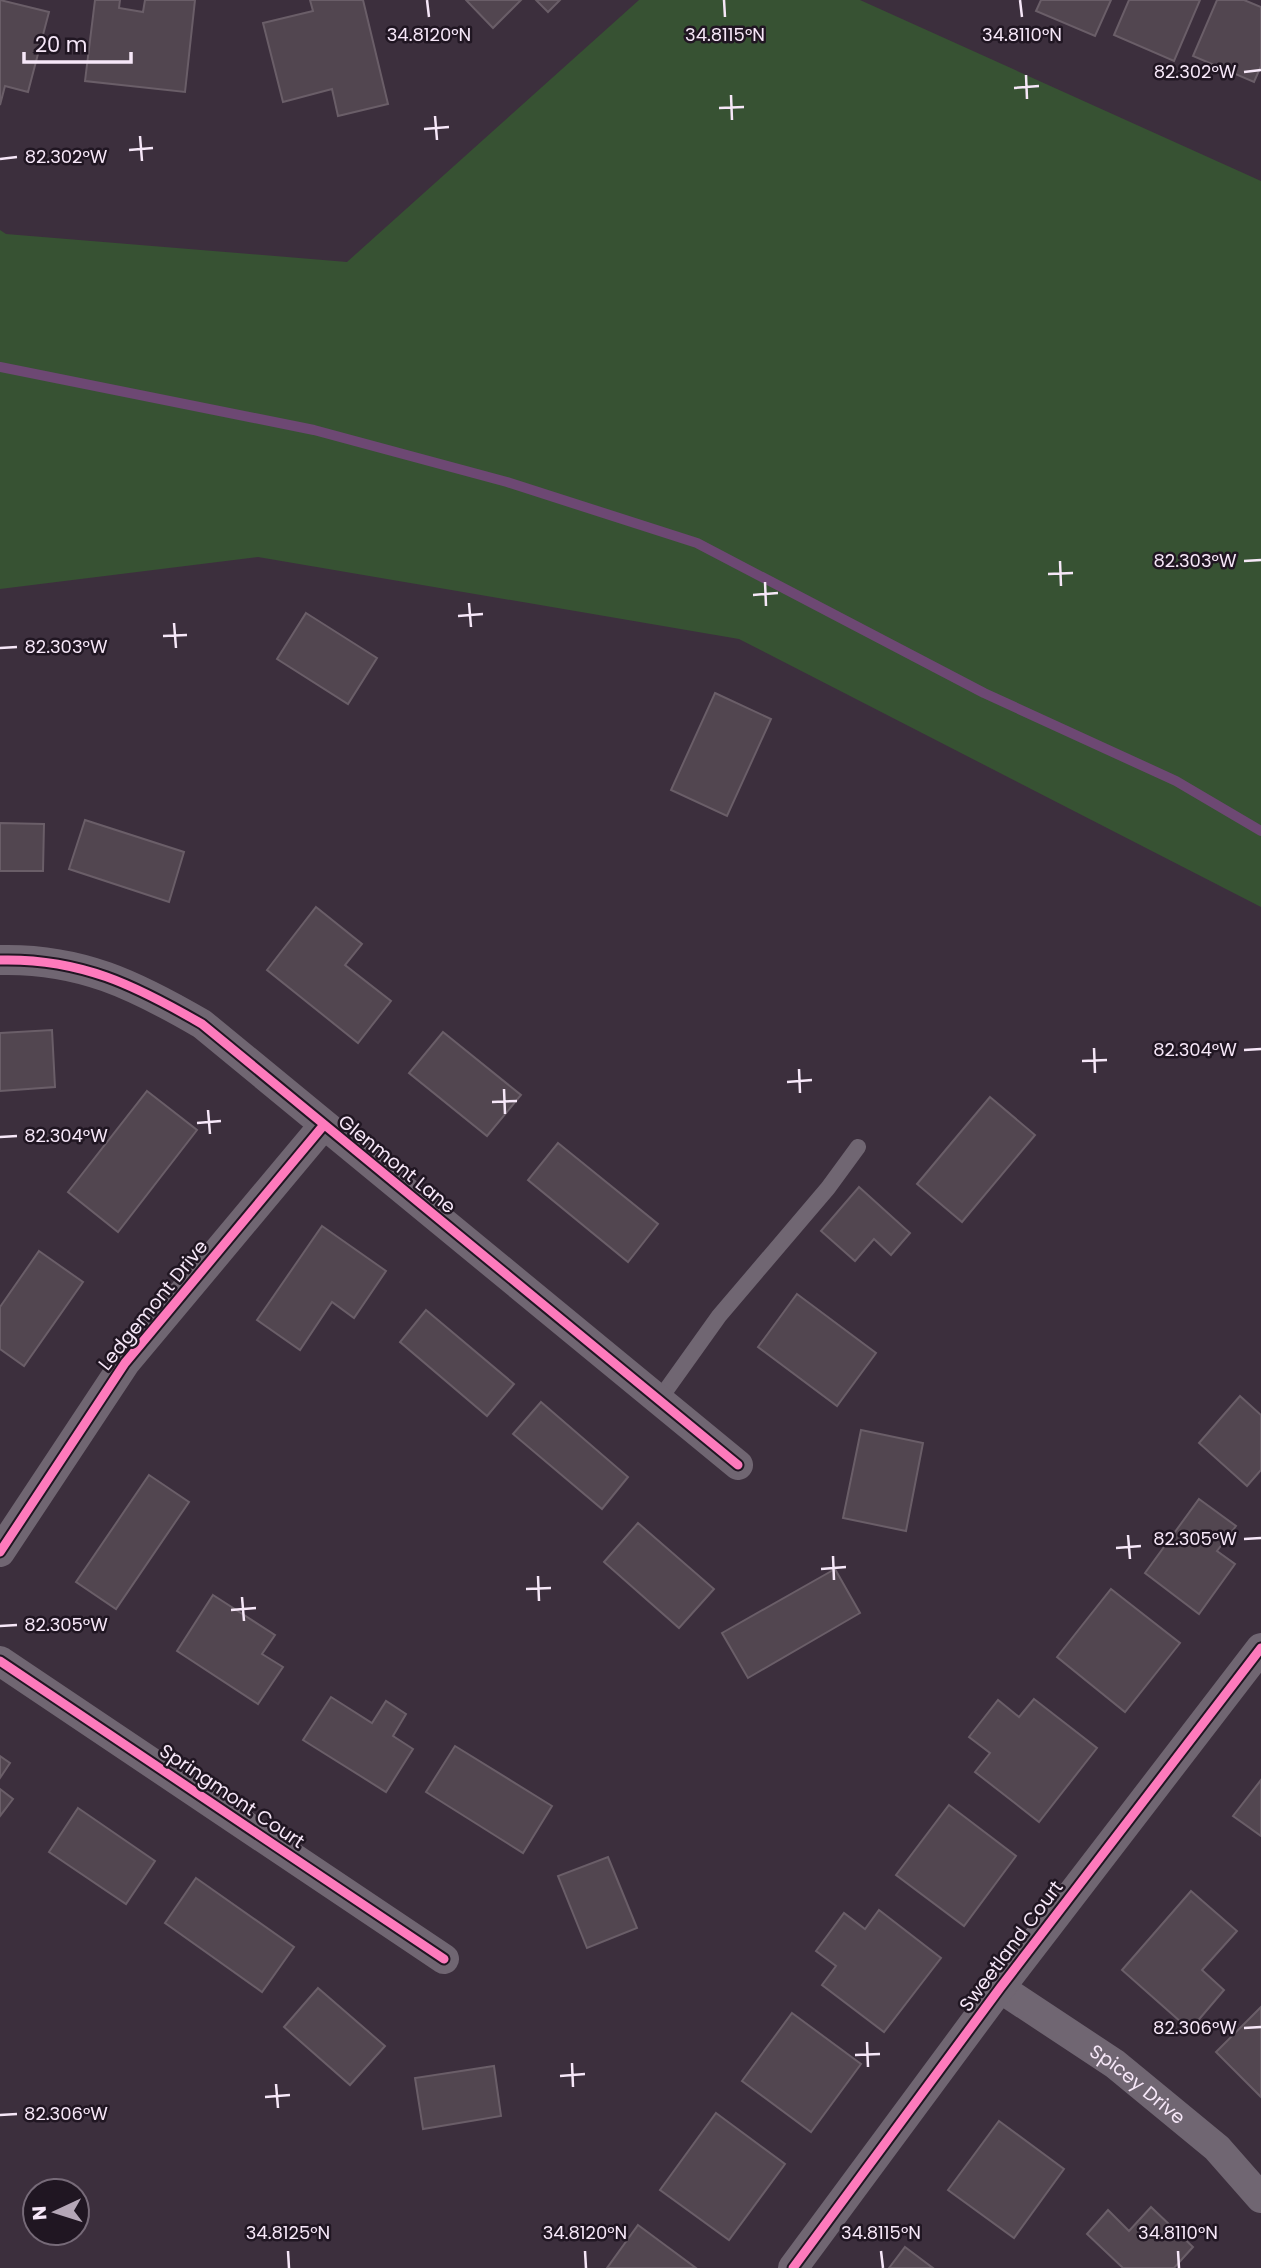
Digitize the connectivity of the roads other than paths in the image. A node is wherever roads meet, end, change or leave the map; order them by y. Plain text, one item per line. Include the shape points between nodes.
1 (0, 960) edge
2 (323, 1126) junction
3 (858, 1147) dead end
4 (659, 1401) junction
5 (738, 1465) dead end
6 (0, 1552) edge
7 (1261, 1648) edge
8 (0, 1661) edge
9 (444, 1959) dead end
10 (1000, 1988) junction
11 (1261, 2198) edge
12 (793, 2268) edge

1 - 2 street, Glenmont Lane via 60,963 148,993 211,1031
2 - 4 street, Glenmont Lane
2 - 6 street, Ledgemont Drive via 125,1363
3 - 4 lane via 719,1316
4 - 5 street, Glenmont Lane
7 - 10 street, Sweetland Court
8 - 9 street, Springmont Court
10 - 11 street, Spicey Drive via 1115,2064 1217,2148
10 - 12 street, Sweetland Court

